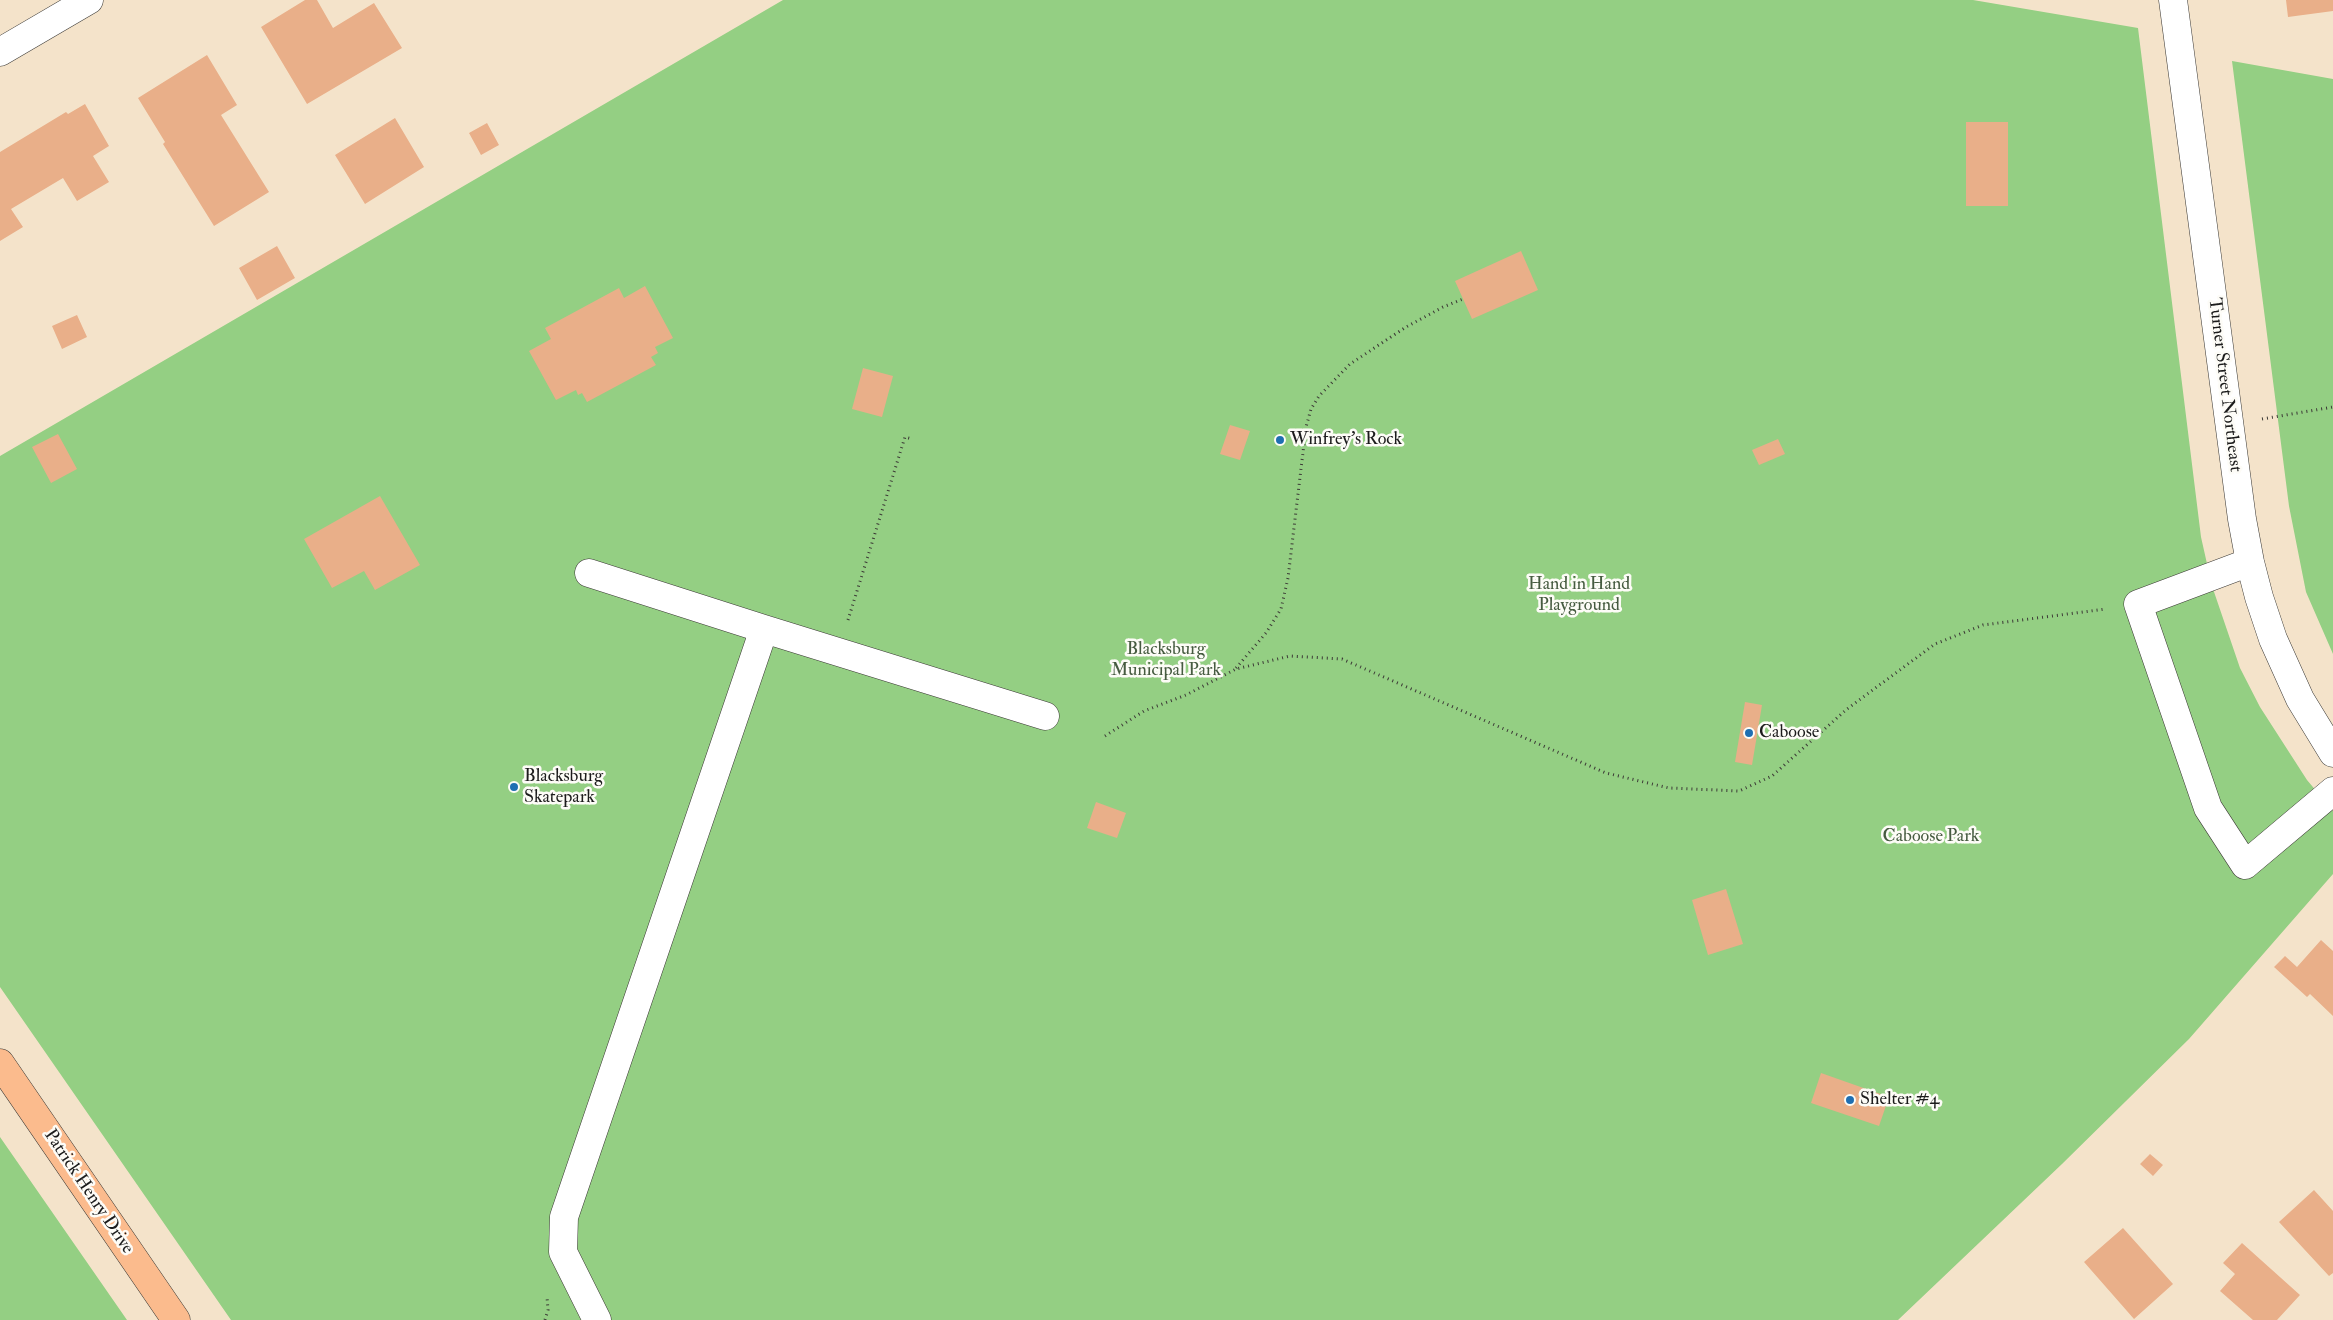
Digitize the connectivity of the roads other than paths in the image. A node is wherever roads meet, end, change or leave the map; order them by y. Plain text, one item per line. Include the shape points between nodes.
1 (89, 0) edge
2 (2173, 0) edge
3 (0, 52) edge
4 (2250, 562) junction
5 (589, 573) dead end
6 (764, 629) junction
7 (1045, 716) dead end
8 (2333, 753) edge
9 (2333, 791) edge
10 (0, 1063) edge
11 (176, 1320) edge
12 (597, 1320) edge

1 - 3 street
2 - 4 street, Turner Street Northeast
4 - 8 street, Turner Street Northeast via 2273,639 2300,699
4 - 9 street via 2138,604 2208,808 2245,865
5 - 6 street
6 - 7 street
6 - 12 street via 564,1217 563,1252
10 - 11 main road, Patrick Henry Drive

